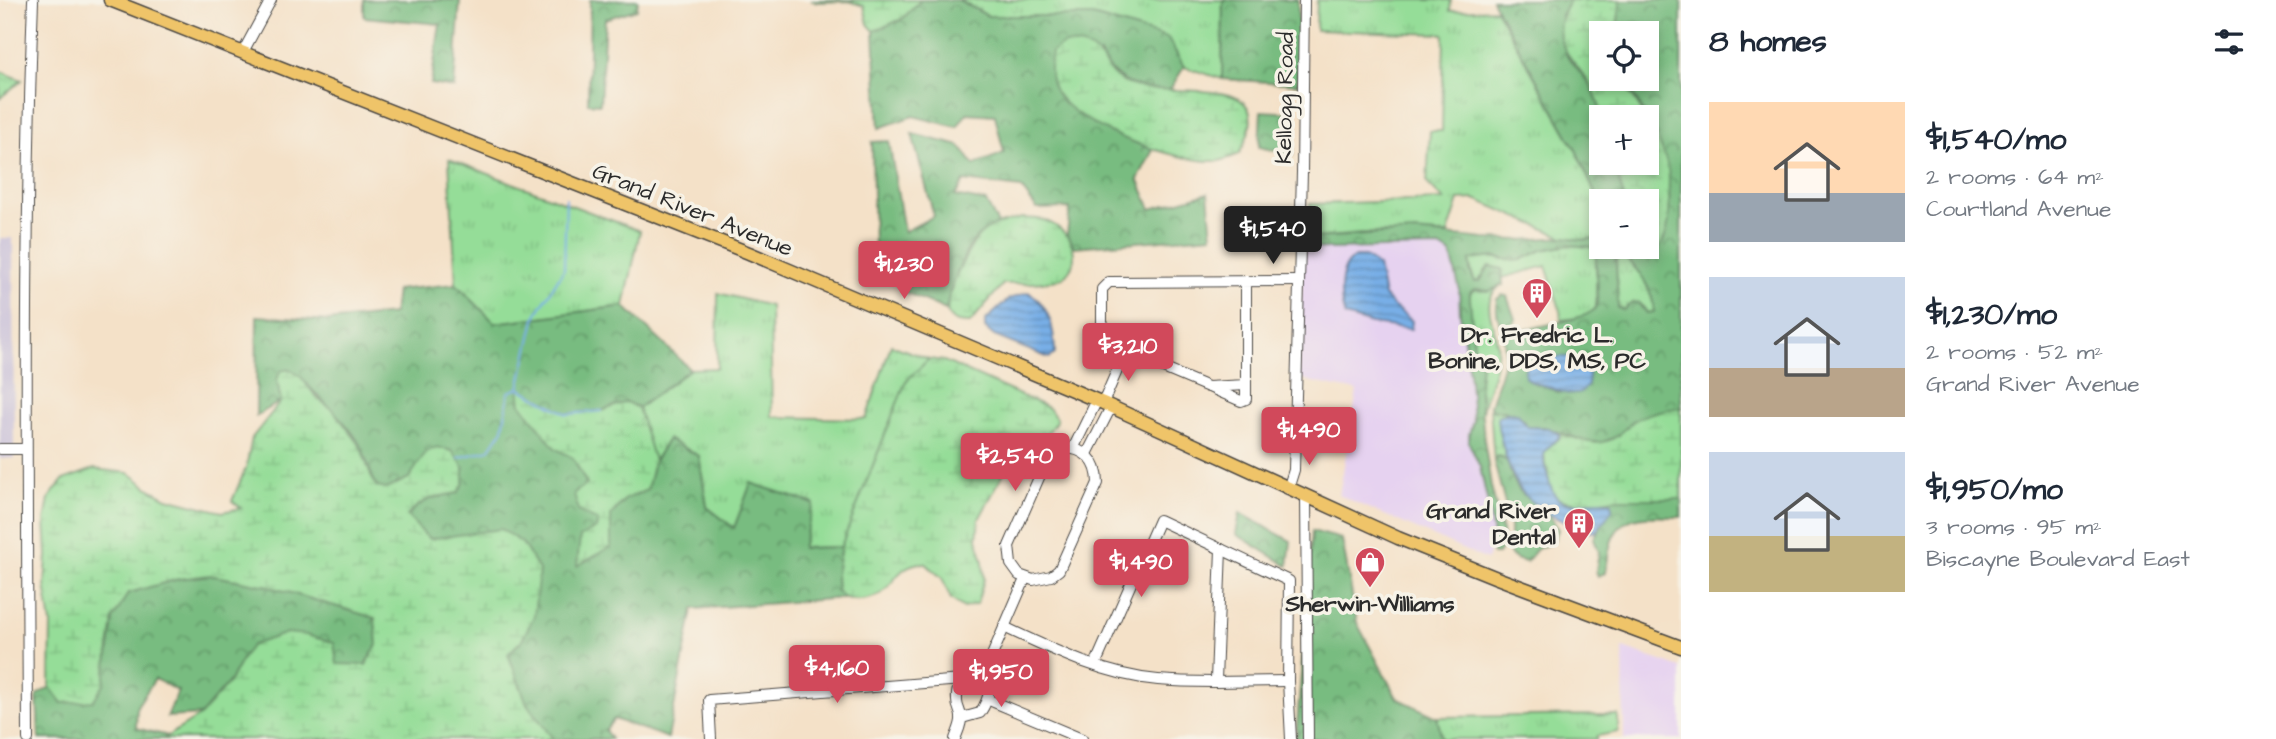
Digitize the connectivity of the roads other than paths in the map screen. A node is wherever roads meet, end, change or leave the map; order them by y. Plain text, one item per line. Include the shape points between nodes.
1 (33, 0) edge
2 (110, 0) edge
3 (271, 0) edge
4 (1304, 0) edge
5 (243, 52) junction
6 (1246, 281) junction
7 (1299, 281) junction
8 (1125, 352) junction
9 (1246, 385) junction
10 (1208, 387) junction
11 (1104, 403) junction
12 (0, 449) edge
13 (26, 449) junction
14 (1073, 449) junction
15 (1087, 454) junction
16 (1288, 489) junction
17 (1306, 497) junction
18 (1221, 549) junction
19 (1025, 579) junction
20 (1004, 627) junction
21 (1681, 647) edge
22 (1095, 665) junction
23 (987, 667) junction
24 (962, 680) junction
25 (1216, 680) junction
26 (1288, 681) junction
27 (989, 700) junction
28 (962, 719) junction
29 (28, 739) edge
30 (711, 739) edge
31 (955, 739) edge
32 (1082, 739) edge
33 (1291, 739) edge
34 (1308, 739) edge

1 - 13 street
2 - 5 main road, Grand River Avenue
3 - 5 street
4 - 7 street, Kellogg Road
5 - 11 main road, Grand River Avenue via 749,253
6 - 7 street
6 - 8 street via 1109,282 1102,289 1102,322 1111,340
6 - 9 street
7 - 16 street, Kellogg Road via 1294,470
8 - 10 street
8 - 11 street
9 - 10 street
9 - 10 street via 1246,399 1241,401
11 - 14 street
11 - 15 street
11 - 16 main road, Grand River Avenue
12 - 13 street
13 - 29 street
14 - 15 street
14 - 19 street via 1048,457 1009,546 1011,565
15 - 19 street via 1097,468 1098,483 1070,550 1051,576
16 - 17 main road, Grand River Avenue
17 - 21 main road, Grand River Avenue via 1487,575
17 - 34 street
18 - 22 street via 1158,520
18 - 25 street
18 - 26 street via 1289,581
19 - 20 street
20 - 22 street
20 - 23 street
22 - 25 street via 1157,680
23 - 24 street
23 - 27 street
24 - 28 street via 957,691
24 - 30 street via 709,700
25 - 26 street
26 - 33 street
27 - 28 street via 980,713
27 - 32 street
28 - 31 street

